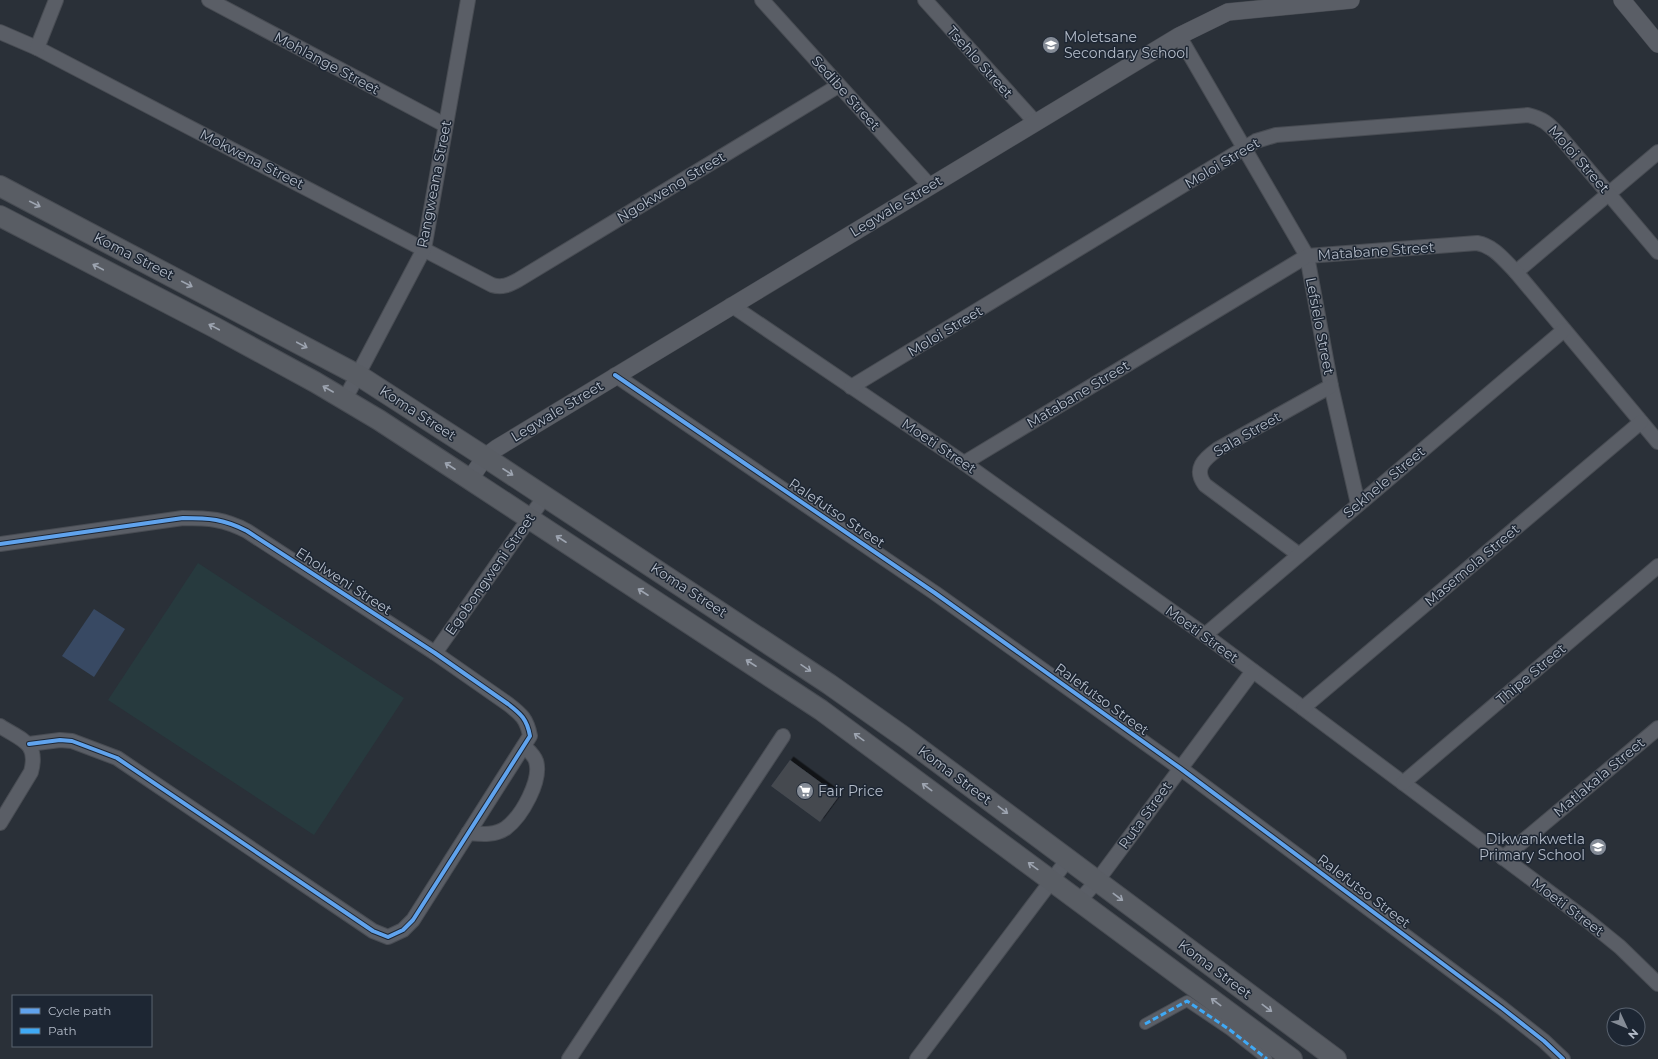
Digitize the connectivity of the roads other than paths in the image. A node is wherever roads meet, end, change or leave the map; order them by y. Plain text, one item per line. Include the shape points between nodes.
1 (56, 0) edge
2 (209, 0) edge
3 (468, 0) edge
4 (762, 0) edge
5 (925, 0) edge
6 (1351, 0) edge
7 (1622, 0) edge
8 (1228, 6) edge
9 (0, 32) edge
10 (1179, 36) junction
11 (1658, 44) edge
12 (37, 48) junction
13 (838, 86) junction
14 (1036, 123) junction
15 (446, 125) junction
16 (1246, 149) junction
17 (1658, 152) edge
18 (0, 186) edge
19 (930, 186) junction
20 (1610, 193) junction
21 (0, 216) edge
22 (424, 249) junction
23 (1658, 252) edge
24 (1307, 256) junction
25 (1516, 272) junction
26 (503, 286) joint
27 (731, 305) junction
28 (1564, 330) junction
29 (358, 375) junction
30 (616, 376) junction
31 (1331, 386) junction
32 (851, 387) junction
33 (345, 400) junction
34 (1641, 422) junction
35 (1658, 442) edge
36 (485, 457) junction
37 (964, 463) junction
38 (470, 479) junction
39 (545, 496) junction
40 (1358, 504) junction
41 (529, 518) junction
42 (0, 544) edge
43 (1298, 554) junction
44 (1658, 566) edge
45 (1205, 635) junction
46 (435, 653) junction
47 (1253, 672) junction
48 (1303, 708) junction
49 (0, 726) edge
50 (1658, 728) edge
51 (783, 736) dead end
52 (29, 744) junction
53 (524, 746) junction
54 (1180, 768) junction
55 (1404, 783) junction
56 (0, 823) edge
57 (468, 833) junction
58 (1503, 858) junction
59 (1068, 859) junction
60 (1053, 880) junction
61 (1097, 881) junction
62 (1080, 900) junction
63 (1658, 984) edge
64 (1146, 1024) dead end
65 (569, 1059) edge
66 (917, 1059) edge
67 (1267, 1059) edge
68 (1292, 1059) edge
69 (1336, 1059) edge
70 (1563, 1059) edge

1 - 12 street
2 - 15 street, Mohlange Street
3 - 15 street, Rangweana Street
4 - 13 street, Sedibe Street
5 - 14 street, Tsehlo Street
6 - 8 street, Legwale Street
7 - 11 street
8 - 10 street, Legwale Street
9 - 12 street, Mokwena Street
10 - 14 street, Legwale Street
10 - 16 street, Lefsielo Street
12 - 22 street, Mokwena Street
13 - 19 street, Sedibe Street
13 - 26 street, Ngokweng Street via 518,280
14 - 19 street, Legwale Street
15 - 22 street, Rangweana Street
16 - 20 street, Moloi Street via 1264,138 1276,135 1528,115 1548,123
16 - 24 street, Lefsielo Street
16 - 32 street, Moloi Street
17 - 20 street
18 -> 29 main road, Koma Street
19 - 27 street, Legwale Street
20 - 23 street, Moloi Street
20 - 25 street
33 -> 21 main road, Koma Street
22 - 26 street, Mokwena Street via 492,285
22 - 29 street, Rangweana Street
24 - 25 street, Matabane Street via 1477,243 1494,250
24 - 31 street, Lefsielo Street
24 - 37 street, Matabane Street
25 - 28 street, Matabane Street
27 - 30 street, Legwale Street
27 - 32 street, Moeti Street
28 - 34 street, Matabane Street
28 - 40 street, Sekhele Street
29 - 33 street, Rangweana Street
29 - 36 main road, Koma Street
30 - 36 street, Legwale Street
30 - 54 street, Ralefutso Street via 935,593
31 - 40 street, Lefsielo Street
31 - 43 street, Sala Street via 1218,450 1204,460 1200,468 1200,476 1205,485
32 - 37 street, Moeti Street
38 -> 33 main road, Koma Street
34 - 35 street, Matabane Street
34 - 48 street, Masemola Street
36 - 38 street, Legwale Street
36 -> 39 main road, Koma Street
37 - 45 street, Moeti Street
38 - 41 main road, Koma Street
39 - 41 street, Egobongweni Street
39 -> 59 main road, Koma Street via 824,680
40 - 43 street, Sekhele Street
41 - 46 street, Egobongweni Street
60 -> 41 main road, Koma Street via 821,710
42 - 46 street, Eholweni Street via 183,518 223,520 247,531
43 - 45 street, Sekhele Street
44 - 55 street, Thipe Street
45 - 47 street, Moeti Street
46 - 53 street, Eholweni Street via 519,713 528,724 530,736
47 - 48 street, Moeti Street
47 - 54 street, Ruta Street
48 - 55 street, Moeti Street
49 - 52 street
50 - 58 street, Matlakala Street
51 - 65 street
52 - 56 street via 33,753 31,772
52 - 57 street, Eholweni Street via 72,741 117,758 373,931 388,937 403,930 413,920
53 - 57 street, Eholweni Street
53 - 57 street via 536,759 538,772 534,789 518,816 506,828 495,832 485,835
54 - 61 street, Ruta Street
54 - 70 street, Ralefutso Street via 1502,1008
55 - 58 street, Moeti Street
58 - 63 street, Moeti Street via 1620,947
59 - 60 street
59 - 61 main road, Koma Street
60 - 62 main road, Koma Street
60 - 66 street
61 - 62 street, Ruta Street
61 -> 69 main road, Koma Street
68 -> 62 main road, Koma Street
64 - 67 street via 1187,1001

